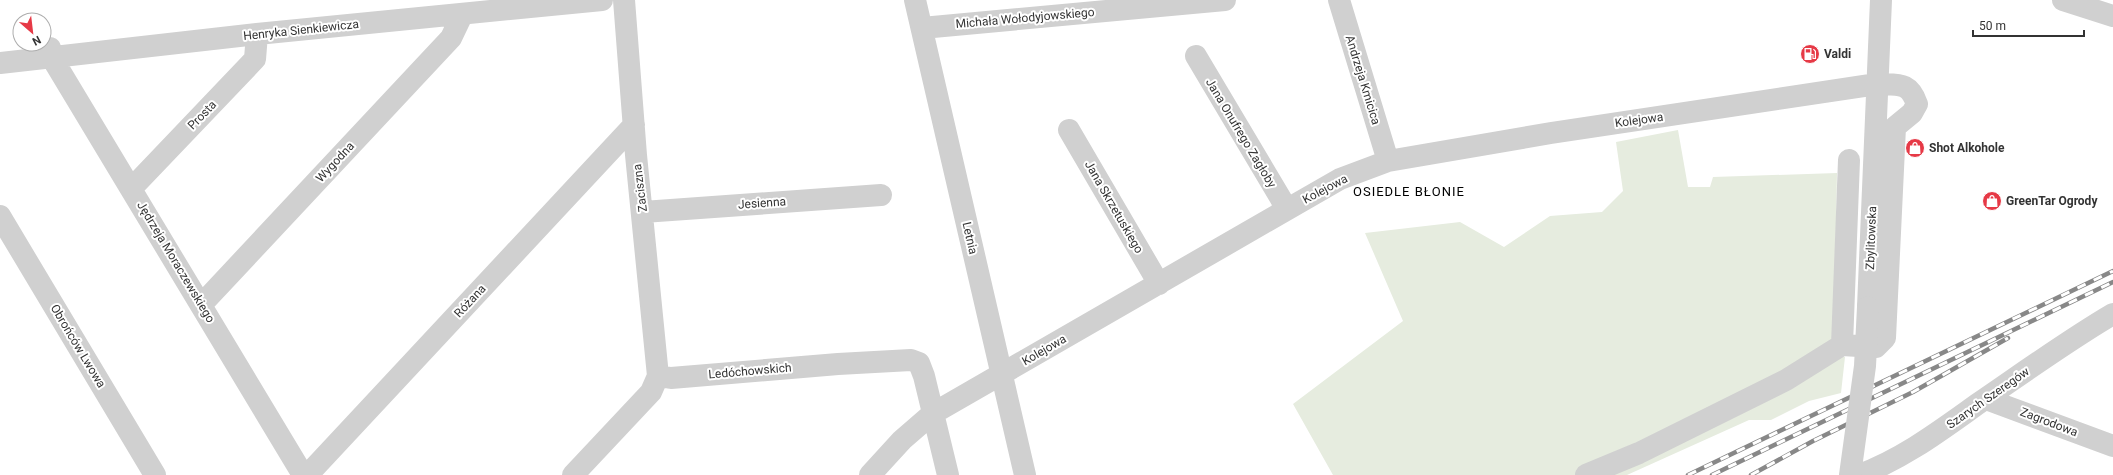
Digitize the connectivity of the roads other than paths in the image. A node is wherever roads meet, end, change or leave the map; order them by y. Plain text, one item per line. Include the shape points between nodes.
1 (602, 0) edge
2 (624, 0) edge
3 (915, 0) edge
4 (1225, 0) edge
5 (1339, 0) edge
6 (1880, 0) edge
7 (2063, 0) edge
8 (462, 15) junction
9 (2113, 16) edge
10 (922, 28) junction
11 (257, 34) junction
12 (51, 53) junction
13 (1196, 56) dead end
14 (0, 63) edge
15 (1877, 84) junction
16 (634, 125) junction
17 (1069, 130) dead end
18 (1848, 160) dead end
19 (1388, 161) junction
20 (131, 189) junction
21 (881, 195) dead end
22 (1287, 209) junction
23 (643, 212) junction
24 (0, 216) edge
25 (1158, 284) junction
26 (202, 304) junction
27 (2113, 314) edge
28 (1842, 345) junction
29 (1002, 374) junction
30 (658, 376) junction
31 (1986, 399) junction
32 (932, 414) junction
33 (2113, 446) edge
34 (156, 475) edge
35 (304, 475) edge
36 (573, 475) edge
37 (870, 475) edge
38 (948, 475) edge
39 (1025, 475) edge
40 (1586, 475) edge
41 (1850, 475) edge
42 (1859, 475) edge

1 - 8 street, Henryka Sienkiewicza
2 - 16 street, Zaciszna
3 - 10 street, Letnia
4 - 10 street, Michała Wołodyjowskiego
5 - 19 street, Andrzeja Kmicica
6 - 15 street, Zbylitowska
7 - 9 street
8 - 11 street, Henryka Sienkiewicza
8 - 26 street, Wygodna via 451,38
10 - 29 street, Letnia
11 - 12 street, Henryka Sienkiewicza
11 - 20 street, Prosta via 255,59
12 - 14 street, Henryka Sienkiewicza
12 - 20 street, Jędrzeja Moraczewskiego
13 - 22 street, Jana Onufrego Zagłoby
15 - 19 street, Kolejowa via 1551,133
15 - 28 street, Kolejowa via 1903,85 1913,92 1917,104 1912,113 1895,127 1885,338 1876,347
15 - 41 street, Zbylitowska, bridge via 1864,374
16 - 23 street, Zaciszna
16 - 35 street, Różana via 314,468
17 - 25 street, Jana Skrzetuskiego
18 - 28 street
19 - 22 street, Kolejowa via 1340,179
20 - 26 street, Jędrzeja Moraczewskiego
21 - 23 street, Jesienna
22 - 25 street, Kolejowa
23 - 30 street, Zaciszna
24 - 34 street, Obrońców Lwowa
25 - 29 street, Kolejowa
26 - 35 street, Jędrzeja Moraczewskiego
27 - 31 street, Szarych Szeregów via 2085,330
28 - 40 street via 1786,380 1639,453
29 - 32 street, Kolejowa
29 - 39 street, Letnia
30 - 32 street, Ledóchowskich via 671,378 911,360 919,363 922,369
30 - 36 street via 651,392
31 - 33 street, Zagrodowa
31 - 42 street, Szarych Szeregów via 1934,435 1877,469
32 - 37 street, Kolejowa via 902,440
32 - 38 street, Ledóchowskich

